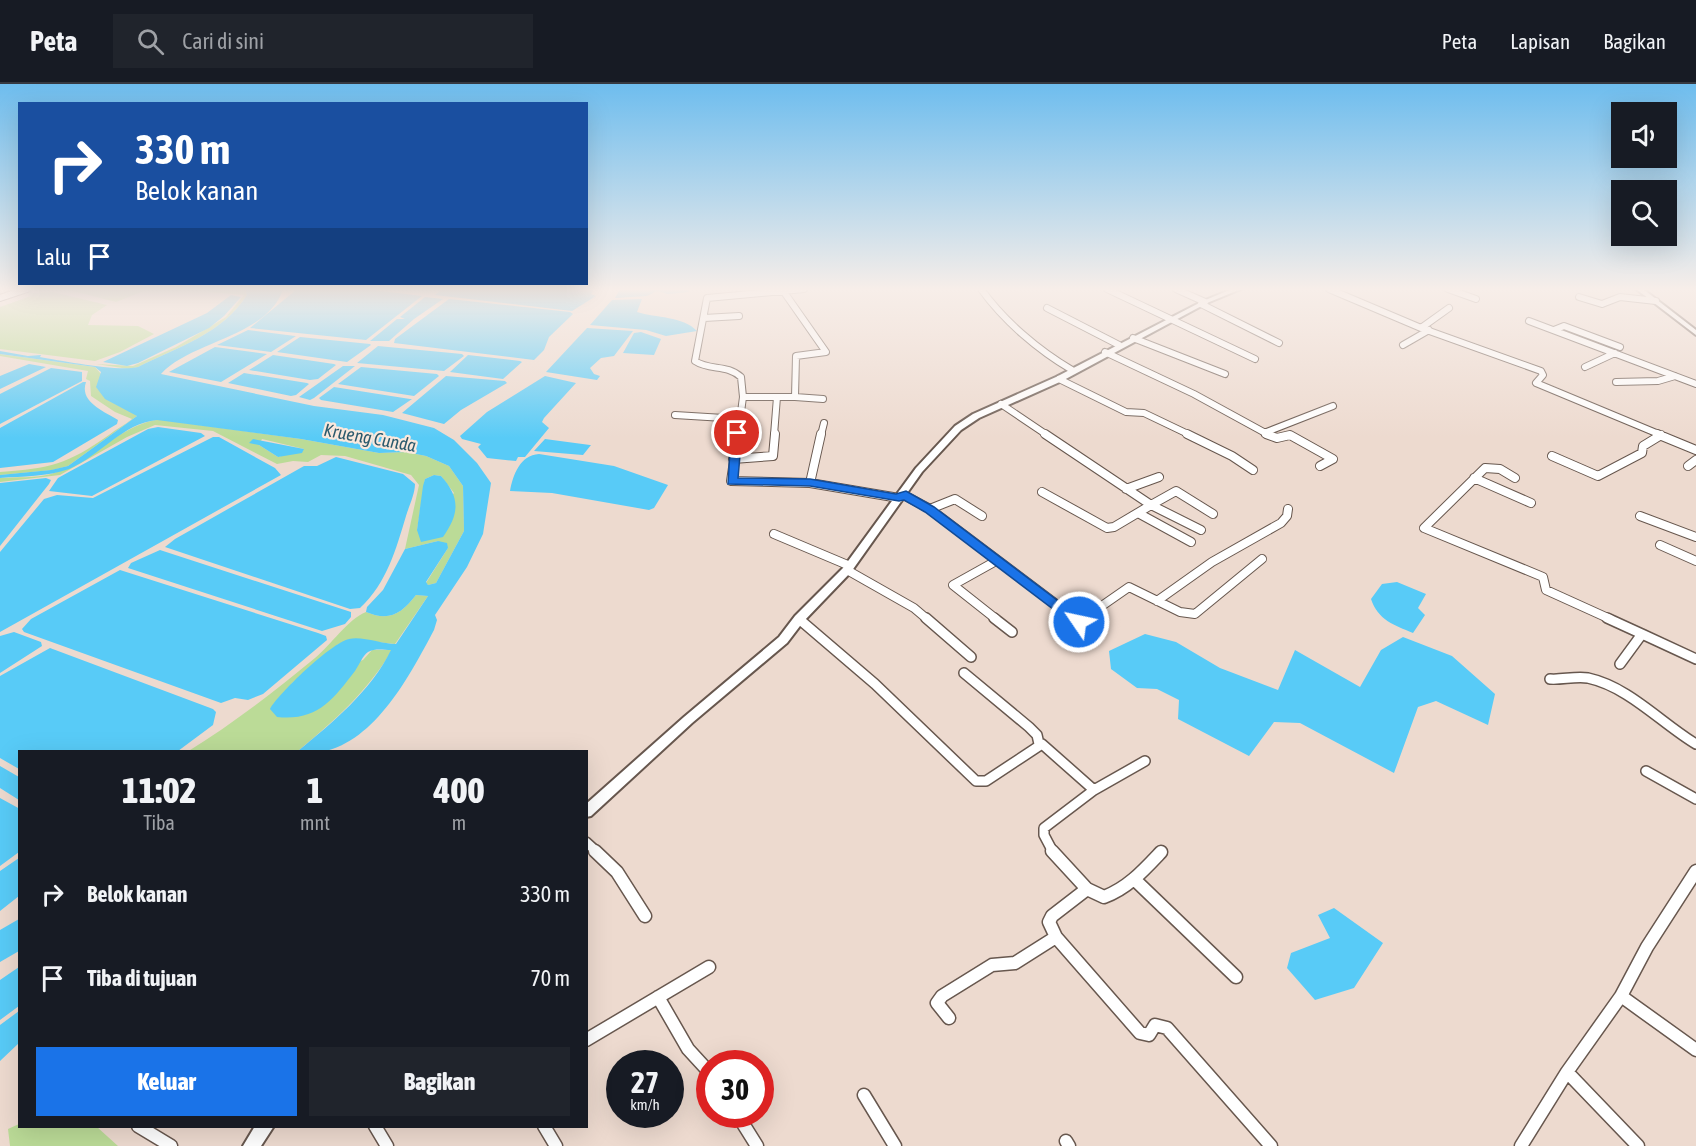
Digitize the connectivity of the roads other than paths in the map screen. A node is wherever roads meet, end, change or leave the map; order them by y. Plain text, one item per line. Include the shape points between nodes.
1 (700, 339) edge
2 (817, 339) edge
3 (1030, 339) edge
4 (1106, 339) edge
5 (1132, 339) edge
6 (1134, 339) edge
7 (1214, 339) edge
8 (1271, 339) edge
9 (1414, 339) edge
10 (1452, 339) edge
11 (1577, 339) edge
12 (1599, 339) edge
13 (1279, 343) dead end
14 (1119, 345) junction
15 (1402, 345) dead end
16 (1620, 346) dead end
17 (1105, 352) junction
18 (1615, 353) junction
19 (1255, 359) dead end
20 (1585, 367) dead end
21 (1072, 370) junction
22 (1225, 374) dead end
23 (1675, 376) junction
24 (1059, 379) junction
25 (1616, 382) dead end
26 (1696, 384) edge
27 (743, 397) junction
28 (777, 397) junction
29 (795, 397) junction
30 (823, 399) dead end
31 (1001, 404) junction
32 (1333, 406) dead end
33 (675, 415) dead end
34 (740, 419) junction
35 (824, 423) dead end
36 (1264, 433) junction
37 (1661, 435) junction
38 (1696, 450) edge
39 (1552, 456) dead end
40 (733, 459) junction
41 (1696, 460) edge
42 (1320, 466) dead end
43 (1688, 466) dead end
44 (1253, 470) dead end
45 (1159, 477) dead end
46 (1474, 478) junction
47 (1515, 478) dead end
48 (810, 483) junction
49 (1126, 489) junction
50 (1042, 492) dead end
51 (900, 496) junction
52 (1531, 503) dead end
53 (1151, 505) junction
54 (930, 509) junction
55 (1288, 509) dead end
56 (1138, 513) junction
57 (1213, 514) dead end
58 (982, 516) dead end
59 (1640, 516) dead end
60 (1201, 530) dead end
61 (774, 534) dead end
62 (1696, 537) edge
63 (1191, 542) dead end
64 (1660, 544) dead end
65 (1262, 559) dead end
66 (996, 561) junction
67 (1696, 561) edge
68 (848, 568) junction
69 (1157, 601) junction
70 (799, 619) junction
71 (1012, 632) dead end
72 (1642, 634) junction
73 (971, 657) dead end
74 (1696, 659) edge
75 (1620, 664) dead end
76 (964, 674) dead end
77 (1550, 680) dead end
78 (1040, 744) junction
79 (1696, 744) edge
80 (1145, 761) dead end
81 (1646, 771) dead end
82 (1094, 790) junction
83 (1696, 799) edge
84 (588, 810) edge
85 (588, 844) edge
86 (1161, 852) dead end
87 (1696, 871) edge
88 (1134, 879) junction
89 (1087, 889) junction
90 (645, 916) dead end
91 (1056, 937) junction
92 (709, 967) dead end
93 (1236, 978) dead end
94 (1621, 996) junction
95 (658, 997) junction
96 (949, 1018) dead end
97 (588, 1039) edge
98 (1696, 1050) edge
99 (696, 1058) edge
100 (1567, 1072) junction
101 (864, 1095) dead end
102 (141, 1128) edge
103 (264, 1128) edge
104 (376, 1128) edge
105 (545, 1128) edge
106 (746, 1128) edge
107 (171, 1146) edge
108 (251, 1146) edge
109 (387, 1146) edge
110 (556, 1146) edge
111 (757, 1146) edge
112 (895, 1146) edge
113 (1271, 1146) edge
114 (1521, 1146) edge
115 (1638, 1146) edge

1 - 27 street via 695,361 699,365 736,370 741,377
2 - 29 street via 826,352 796,356
3 - 21 street
4 - 14 street
5 - 14 street
6 - 22 street
7 - 19 street
8 - 13 street
9 - 15 street
10 - 37 street via 1541,371 1544,375 1536,382 1540,386
11 - 18 street
12 - 16 street
14 - 17 street
17 - 21 street
17 - 36 street
18 - 20 street
18 - 23 street
21 - 24 street
23 - 25 street via 1659,381
23 - 26 street
24 - 31 street
24 - 44 street via 1126,412 1144,413
27 - 28 street
27 - 34 street
28 - 29 street
28 - 40 street via 773,456
29 - 30 street
31 - 49 street
31 - 51 street via 966,422 946,438
32 - 36 street
33 - 34 street
34 - 40 street
35 - 48 street
36 - 42 street via 1277,438 1290,435 1333,459
37 - 38 street
37 - 39 street via 1643,446 1642,453 1596,476
40 - 48 street via 733,482
41 - 43 street
45 - 49 street
46 - 47 street via 1487,467
46 - 52 street
46 - 72 street via 1424,525 1425,529 1543,578 1546,590
48 - 51 street
49 - 53 street
50 - 56 street via 1107,528
51 - 54 street
51 - 68 street
53 - 56 street
53 - 57 street via 1176,491
53 - 60 street
54 - 58 street via 955,499
54 - 66 street
55 - 69 street via 1281,523 1212,562
56 - 63 street
59 - 62 street
61 - 68 street
64 - 67 street
65 - 69 street via 1195,614
66 - 69 street via 1077,621 1082,622 1126,587
66 - 71 street via 953,585
68 - 70 street
68 - 73 street via 914,608
70 - 78 street via 875,684 976,781 986,781
70 - 84 street via 783,640
72 - 74 street
72 - 75 street
76 - 78 street via 1029,727
77 - 79 street via 1584,677 1599,681 1628,696
78 - 82 street via 1045,744
80 - 82 street
81 - 83 street
82 - 89 street via 1042,832 1046,845
85 - 90 street via 617,872
86 - 88 street
87 - 94 street
88 - 89 street via 1104,897
88 - 93 street
89 - 91 street via 1049,919
91 - 96 street via 1015,963 992,964 942,996 937,1003
91 - 113 street via 1140,1033 1149,1035 1155,1025 1160,1025 1175,1036
92 - 95 street
94 - 98 street
94 - 100 street
95 - 97 street
95 - 99 street
100 - 114 street
100 - 115 street
101 - 112 street
102 - 107 street
103 - 108 street
104 - 109 street
105 - 110 street
106 - 111 street

